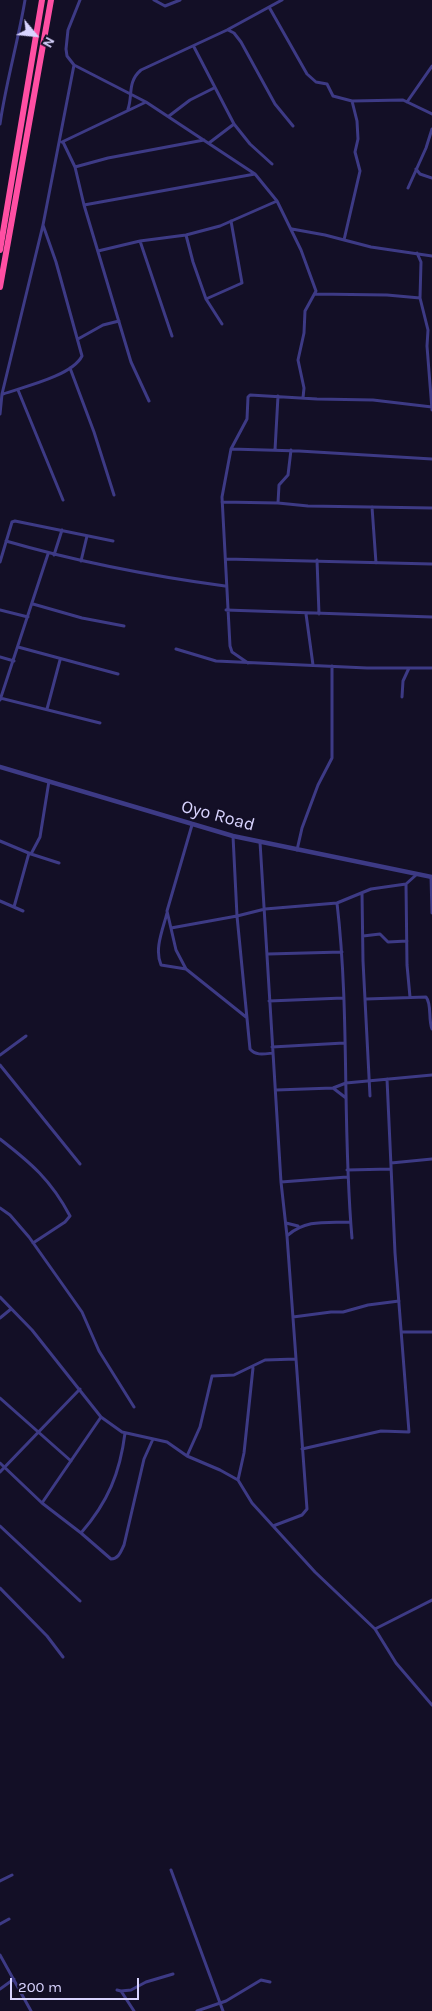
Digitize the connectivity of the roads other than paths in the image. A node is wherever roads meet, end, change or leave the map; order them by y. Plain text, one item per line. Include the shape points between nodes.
1 (25, 0) edge
2 (42, 0) edge
3 (51, 0) edge
4 (80, 0) edge
5 (154, 0) edge
6 (180, 0) edge
7 (282, 0) edge
8 (269, 7) junction
9 (227, 30) junction
10 (194, 47) junction
11 (74, 65) junction
12 (432, 66) edge
13 (0, 88) edge
14 (214, 88) junction
15 (130, 92) junction
16 (5, 93) junction
17 (352, 101) junction
18 (146, 102) junction
19 (407, 102) junction
20 (128, 109) junction
21 (432, 114) edge
22 (169, 116) junction
23 (0, 124) edge
24 (234, 124) junction
25 (293, 126) dead end
26 (432, 129) edge
27 (204, 140) junction
28 (61, 143) junction
29 (209, 143) junction
30 (272, 164) dead end
31 (75, 167) junction
32 (416, 169) junction
33 (255, 174) junction
34 (432, 178) edge
35 (408, 188) dead end
36 (277, 202) junction
37 (84, 205) junction
38 (232, 221) junction
39 (43, 225) junction
40 (292, 229) junction
41 (186, 235) junction
42 (344, 240) junction
43 (140, 241) junction
44 (0, 250) edge
45 (98, 251) junction
46 (417, 253) junction
47 (431, 254) edge
48 (0, 287) edge
49 (315, 294) junction
50 (420, 298) junction
51 (206, 299) junction
52 (119, 321) junction
53 (222, 324) dead end
54 (430, 330) edge
55 (172, 336) dead end
56 (78, 339) junction
57 (70, 368) junction
58 (18, 390) junction
59 (2, 394) junction
60 (278, 396) junction
61 (303, 398) junction
62 (149, 401) dead end
63 (432, 408) edge
64 (0, 414) edge
65 (231, 450) junction
66 (275, 450) junction
67 (291, 450) junction
68 (432, 459) edge
69 (114, 495) dead end
70 (63, 500) dead end
71 (222, 502) junction
72 (278, 503) junction
73 (372, 507) junction
74 (432, 508) edge
75 (62, 530) junction
76 (87, 536) junction
77 (6, 541) junction
78 (112, 541) dead end
79 (48, 554) junction
80 (54, 555) junction
81 (226, 559) junction
82 (317, 560) junction
83 (81, 561) junction
84 (0, 562) edge
85 (376, 563) junction
86 (432, 564) edge
87 (225, 586) junction
88 (32, 604) junction
89 (0, 610) edge
90 (226, 610) junction
91 (306, 614) junction
92 (319, 614) junction
93 (28, 617) junction
94 (432, 617) edge
95 (124, 626) dead end
96 (18, 647) junction
97 (176, 649) dead end
98 (0, 657) edge
99 (60, 660) junction
100 (14, 661) junction
101 (248, 663) junction
102 (313, 665) junction
103 (332, 666) junction
104 (410, 668) junction
105 (432, 668) edge
106 (118, 674) dead end
107 (402, 698) dead end
108 (0, 699) edge
109 (47, 709) junction
110 (100, 723) dead end
111 (0, 767) edge
112 (49, 781) junction
113 (192, 825) junction
114 (233, 836) junction
115 (0, 841) edge
116 (260, 842) junction
117 (297, 850) junction
118 (30, 854) junction
119 (58, 863) dead end
120 (416, 875) junction
121 (432, 877) edge
122 (406, 884) junction
123 (362, 893) junction
124 (0, 901) edge
125 (337, 904) junction
126 (14, 907) junction
127 (265, 909) junction
128 (23, 911) dead end
129 (168, 911) junction
130 (432, 913) edge
131 (237, 916) junction
132 (171, 928) junction
133 (363, 936) junction
134 (407, 941) junction
135 (342, 952) junction
136 (268, 954) junction
137 (186, 969) junction
138 (410, 997) junction
139 (343, 998) junction
140 (366, 999) junction
141 (269, 1001) junction
142 (246, 1017) junction
143 (432, 1029) edge
144 (26, 1036) dead end
145 (344, 1043) junction
146 (272, 1047) junction
147 (273, 1053) junction
148 (0, 1055) edge
149 (0, 1065) edge
150 (432, 1075) edge
151 (387, 1079) junction
152 (370, 1080) junction
153 (346, 1083) junction
154 (333, 1088) junction
155 (276, 1090) junction
156 (370, 1096) dead end
157 (346, 1098) junction
158 (0, 1139) edge
159 (432, 1159) edge
160 (391, 1163) junction
161 (80, 1164) dead end
162 (391, 1169) junction
163 (347, 1170) junction
164 (347, 1177) junction
165 (281, 1182) junction
166 (0, 1208) edge
167 (351, 1222) junction
168 (286, 1223) junction
169 (299, 1226) junction
170 (287, 1236) junction
171 (352, 1238) dead end
172 (33, 1242) junction
173 (0, 1297) edge
174 (399, 1301) junction
175 (11, 1309) junction
176 (293, 1317) junction
177 (0, 1318) edge
178 (402, 1332) junction
179 (432, 1332) edge
180 (296, 1359) junction
181 (253, 1367) junction
182 (80, 1389) junction
183 (0, 1398) edge
184 (134, 1407) dead end
185 (101, 1416) junction
186 (38, 1432) junction
187 (125, 1433) junction
188 (153, 1438) junction
189 (302, 1449) junction
190 (187, 1456) junction
191 (72, 1461) junction
192 (0, 1463) edge
193 (5, 1468) junction
194 (0, 1472) edge
195 (238, 1480) junction
196 (42, 1503) junction
197 (0, 1526) edge
198 (273, 1526) junction
199 (81, 1533) junction
200 (0, 1588) edge
201 (432, 1600) edge
202 (80, 1601) dead end
203 (375, 1629) junction
204 (62, 1657) dead end
205 (432, 1705) edge
206 (171, 1870) dead end
207 (12, 1875) dead end
208 (0, 1881) edge
209 (9, 1919) dead end
210 (0, 1924) edge
211 (0, 1955) edge
212 (172, 1974) dead end
213 (14, 1980) junction
214 (270, 1982) dead end
215 (0, 1990) edge
216 (219, 2003) junction
217 (31, 2011) edge
218 (134, 2011) edge
219 (197, 2011) edge
220 (223, 2011) edge

1 - 16 street
2 - 44 highway
3 - 48 highway
4 - 11 street via 68,30 66,49
5 - 6 street via 165,6
7 - 8 street
8 - 9 street
8 - 17 street via 307,74 316,82 327,84 333,96
9 - 10 street
9 - 25 street via 241,42 275,104
10 - 14 street
10 - 15 street via 141,70 134,78
11 - 15 street
11 - 28 street
12 - 19 street
13 - 16 street
14 - 22 street
14 - 24 street
15 - 18 street
15 - 20 street
16 - 23 street
17 - 19 street
17 - 42 street via 357,121 355,152 360,171
18 - 20 street
18 - 22 street
19 - 21 street
20 - 28 street
22 - 27 street
24 - 29 street
24 - 30 street
26 - 32 street
27 - 29 street
27 - 31 street
28 - 31 street
28 - 39 street
29 - 33 street
31 - 37 street
32 - 34 street
32 - 35 street
33 - 36 street
33 - 37 street
36 - 38 street
36 - 40 street
37 - 45 street
38 - 41 street
38 - 51 street via 242,283
39 - 56 street
39 - 59 street
40 - 42 street
40 - 49 street via 316,286
41 - 43 street
41 - 51 street
42 - 46 street via 371,248
43 - 45 street
43 - 55 street
45 - 52 street
46 - 47 street
46 - 50 street
49 - 50 street
49 - 61 street via 305,311 298,360
50 - 54 street
51 - 53 street
52 - 56 street via 103,324
52 - 62 street via 130,362
54 - 63 street via 427,346
56 - 57 street via 82,356
57 - 58 street via 34,386
57 - 69 street
58 - 59 street
58 - 70 street
59 - 64 street
60 - 61 street
60 - 65 street via 248,396 247,419
60 - 66 street
61 - 63 street via 373,400
65 - 66 street
65 - 71 street
66 - 67 street
67 - 68 street
67 - 72 street via 288,475 279,485
71 - 72 street
71 - 81 street
72 - 73 street
73 - 74 street
73 - 85 street
75 - 76 street
75 - 77 street via 15,521
75 - 80 street
76 - 78 street
76 - 83 street
77 - 79 street
77 - 84 street
79 - 80 street
79 - 88 street
80 - 83 street
81 - 82 street
81 - 87 street
82 - 85 street
82 - 92 street
83 - 87 street
85 - 86 street
87 - 90 street
88 - 93 street
88 - 95 street
89 - 93 street
90 - 91 street
90 - 101 street via 232,652
91 - 92 street
91 - 102 street
92 - 94 street
93 - 96 street
96 - 99 street
96 - 100 street
97 - 101 street via 216,661
98 - 100 street
99 - 106 street
99 - 109 street
100 - 108 street
101 - 102 street
102 - 103 street
103 - 104 street
103 - 117 street via 332,758 318,785
104 - 105 street
104 - 107 street via 403,681
108 - 109 street
109 - 110 street
111 - 112 street, Oyo Road
112 - 113 street, Oyo Road
112 - 118 street via 40,837
113 - 114 street, Oyo Road
113 - 129 street
114 - 116 street, Oyo Road
114 - 131 street
115 - 118 street
116 - 117 street, Oyo Road
116 - 127 street
117 - 120 street, Oyo Road
118 - 119 street
118 - 126 street
120 - 121 street, Oyo Road
120 - 122 street
121 - 130 street
122 - 123 street
122 - 134 street
123 - 125 street
123 - 133 street
124 - 126 street
125 - 127 street
125 - 135 street
126 - 128 street
127 - 131 street
127 - 136 street
129 - 132 street
129 - 137 street via 158,958 161,965
131 - 132 street
131 - 142 street
132 - 137 street via 176,950
133 - 134 street via 380,934 388,942
133 - 140 street
134 - 138 street
135 - 136 street
135 - 139 street
136 - 141 street
137 - 142 street
138 - 140 street
138 - 143 street via 429,998
139 - 141 street
139 - 145 street
140 - 152 street
141 - 146 street
142 - 147 street via 250,1049 253,1053
144 - 148 street
145 - 146 street
145 - 153 street
146 - 147 street
147 - 155 street
149 - 161 street
150 - 151 street
151 - 152 street
151 - 160 street
152 - 153 street
152 - 156 street
153 - 154 street
153 - 157 street
154 - 155 street
154 - 157 street
155 - 165 street
157 - 163 street
158 - 172 street via 33,1165 50,1184 70,1216
159 - 160 street
160 - 162 street
162 - 163 street
162 - 174 street
163 - 164 street
164 - 165 street
164 - 167 street
165 - 168 street
166 - 172 street
167 - 169 street
167 - 171 street
168 - 169 street
168 - 170 street
169 - 170 street
170 - 176 street
172 - 184 street via 82,1312 99,1351
173 - 175 street
174 - 176 street via 343,1312
174 - 178 street
175 - 177 street
175 - 182 street
176 - 180 street
178 - 179 street
178 - 189 street via 409,1432 381,1431
180 - 181 street via 265,1360
180 - 189 street
181 - 190 street via 234,1375 210,1378 200,1427
181 - 195 street
182 - 185 street
182 - 186 street
183 - 186 street
185 - 187 street
185 - 191 street
186 - 191 street
186 - 193 street
187 - 188 street
187 - 199 street via 117,1475 103,1504
188 - 190 street via 167,1442
188 - 199 street via 144,1459 130,1527 118,1557 111,1559
189 - 198 street via 305,1512
190 - 195 street
191 - 196 street
192 - 193 street
193 - 194 street
193 - 196 street
195 - 198 street via 252,1503
196 - 199 street
197 - 202 street
198 - 203 street via 314,1572
200 - 204 street via 47,1636
201 - 203 street
203 - 205 street via 396,1663
206 - 216 street
207 - 208 street
209 - 210 street
211 - 213 street
212 - 218 street via 131,1990 119,1990
213 - 215 street
213 - 217 street
214 - 216 street via 261,1980
216 - 219 street
216 - 220 street

